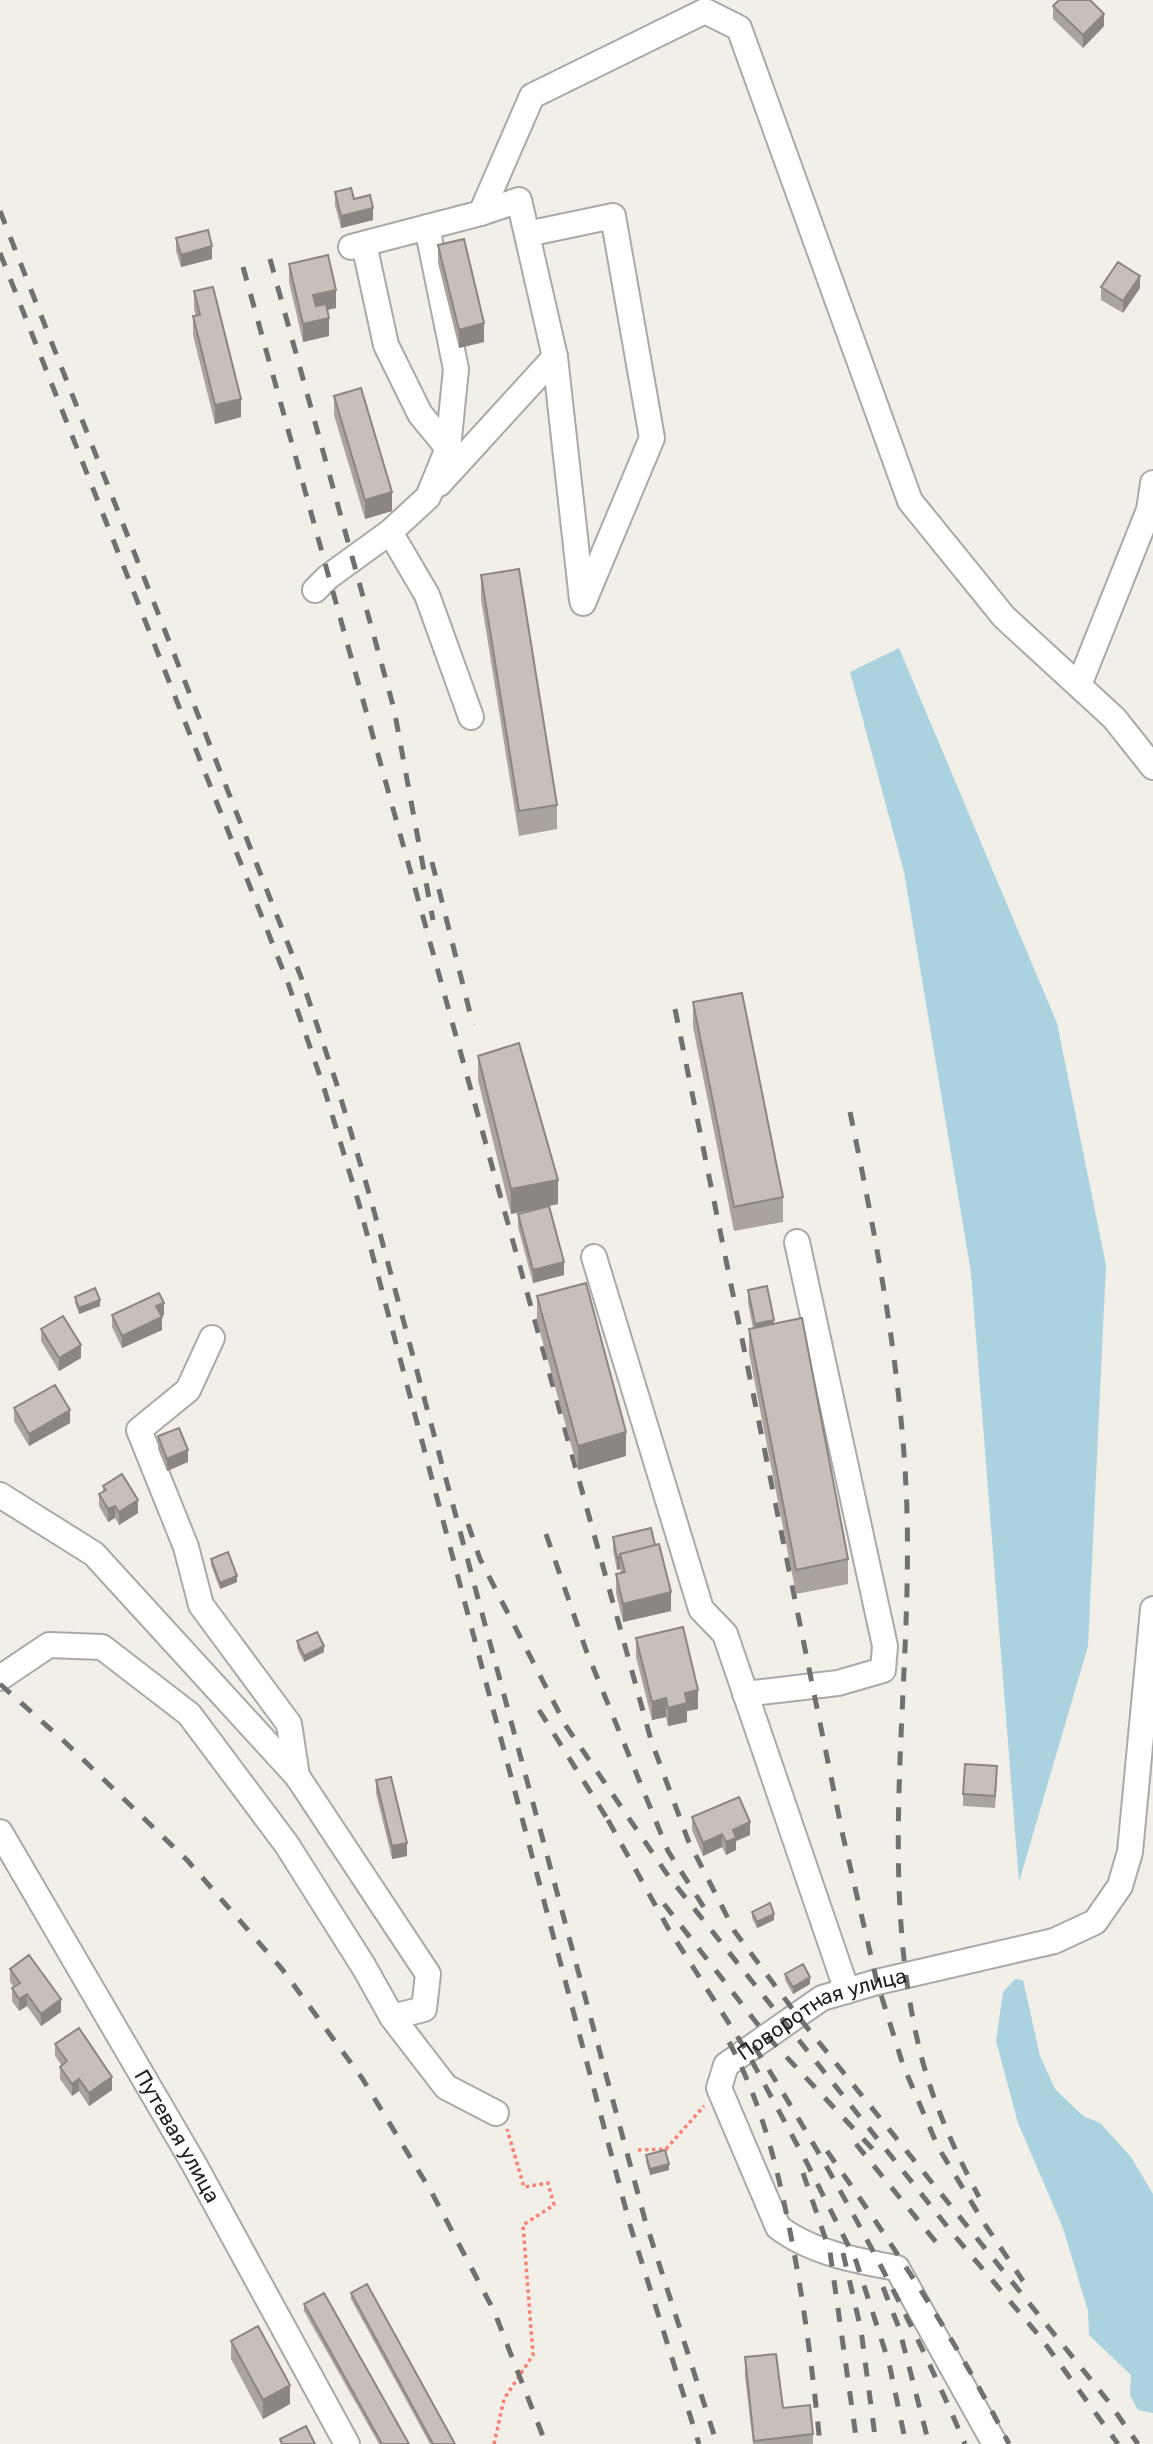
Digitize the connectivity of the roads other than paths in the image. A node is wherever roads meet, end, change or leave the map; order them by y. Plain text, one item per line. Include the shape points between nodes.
1 (481, 213) junction
2 (427, 227) junction
3 (527, 234) junction
4 (555, 357) junction
5 (448, 448) junction
6 (1153, 484) edge
7 (428, 497) junction
8 (390, 532) junction
9 (315, 590) dead end
10 (1079, 685) junction
11 (471, 717) dead end
12 (1153, 767) edge
13 (797, 1242) dead end
14 (594, 1256) dead end
15 (212, 1338) dead end
16 (0, 1495) edge
17 (1153, 1609) edge
18 (0, 1678) edge
19 (745, 1694) junction
20 (297, 1776) junction
21 (0, 1832) edge
22 (847, 1991) junction
23 (392, 2017) junction
24 (496, 2113) road end
25 (346, 2444) edge
26 (995, 2444) edge

1 - 2 street
1 - 3 street via 519,200
1 - 10 street via 532,96 705,11 739,28 910,500 1004,617
2 - 5 street via 456,369
2 - 5 street via 357,245 386,345 420,414
3 - 4 street
3 - 4 street via 613,216 652,438 583,603
4 - 7 street
5 - 7 street
6 - 10 street via 1149,510
7 - 8 street
8 - 9 street
8 - 11 street via 426,595
10 - 12 street via 1114,718
13 - 19 street via 885,1646 883,1670 838,1684
14 - 19 street via 701,1609 725,1634
15 - 20 street via 188,1390 139,1430 186,1547 201,1605 289,1724
16 - 20 street via 94,1554
17 - 22 street, Поворотная улица via 1130,1852 1120,1886 1095,1922 1054,1941
18 - 23 street via 50,1645 102,1647 189,1714 287,1845
19 - 22 street
20 - 23 street via 428,1974 424,2009
21 - 25 street, Путевая улица via 194,2164
22 - 26 street, Поворотная улица via 822,1998 726,2065 719,2088 778,2227 792,2238 856,2261 897,2268
23 - 24 street via 446,2087

